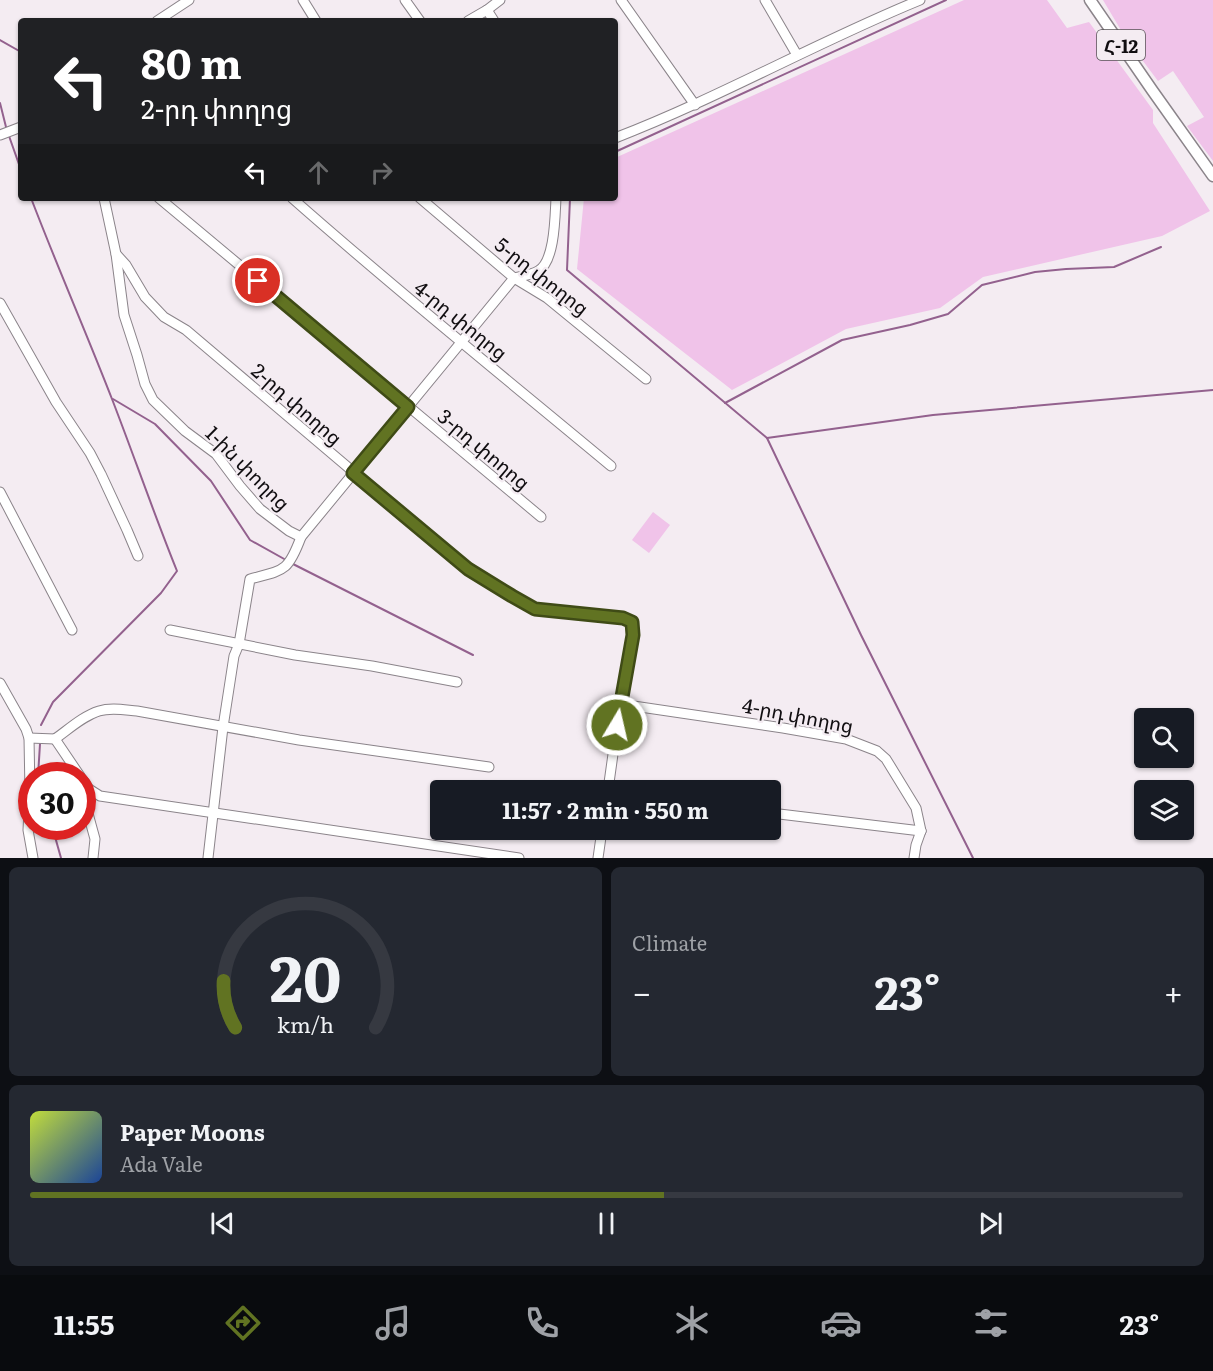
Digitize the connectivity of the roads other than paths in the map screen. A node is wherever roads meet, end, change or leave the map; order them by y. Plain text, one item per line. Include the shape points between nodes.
1 (189, 0) edge
2 (303, 0) edge
3 (405, 0) edge
4 (499, 0) edge
5 (621, 0) edge
6 (765, 0) edge
7 (920, 0) edge
8 (1090, 0) edge
9 (908, 2) edge
10 (487, 10) junction
11 (162, 18) edge
12 (314, 18) edge
13 (418, 18) edge
14 (473, 18) edge
15 (492, 18) edge
16 (797, 56) junction
17 (695, 105) junction
18 (17, 128) edge
19 (1, 135) edge
20 (618, 137) edge
21 (1213, 176) edge
22 (105, 201) edge
23 (163, 201) edge
24 (295, 201) edge
25 (424, 201) edge
26 (556, 201) edge
27 (116, 254) junction
28 (514, 278) junction
29 (0, 303) edge
30 (461, 343) junction
31 (646, 379) dead end
32 (408, 407) junction
33 (611, 466) dead end
34 (353, 473) junction
35 (0, 492) edge
36 (541, 517) dead end
37 (301, 537) junction
38 (138, 556) dead end
39 (72, 630) dead end
40 (170, 630) dead end
41 (239, 644) junction
42 (457, 682) dead end
43 (0, 683) edge
44 (620, 704) junction
45 (223, 727) junction
46 (29, 738) junction
47 (55, 739) junction
48 (71, 762) edge
49 (489, 767) dead end
50 (612, 780) edge
51 (96, 793) edge
52 (212, 813) junction
53 (781, 814) edge
54 (921, 831) junction
55 (95, 840) edge
56 (601, 840) edge
57 (33, 858) edge
58 (93, 858) edge
59 (208, 858) edge
60 (519, 858) edge
61 (598, 858) edge
62 (914, 858) edge

1 - 11 street
2 - 12 street
3 - 13 street
4 - 10 street
5 - 17 street
6 - 16 street
7 - 9 street
8 - 21 main road, Հ-12
9 - 16 street
10 - 14 street
10 - 15 street
16 - 17 street
17 - 20 street
18 - 19 street
22 - 27 street, 2-րդ փողոց
23 - 32 street, 3-րդ փողոց
24 - 30 street, 4-րդ փողոց
25 - 28 street, 5-րդ փողոց
26 - 28 street via 547,263 538,271
27 - 34 street, 2-րդ փողոց via 164,317 186,330
27 - 37 street, 1-ին փողոց via 124,315 153,400 216,454 260,509
28 - 30 street
28 - 31 street, 5-րդ փողոց via 547,298
29 - 38 street via 94,460
30 - 32 street
30 - 33 street, 4-րդ փողոց
32 - 34 street
32 - 36 street, 3-րդ փողոց
34 - 37 street
34 - 44 street, 2-րդ փողոց via 468,569 535,609 632,622
35 - 39 street
37 - 41 street via 293,558 284,568 250,579
40 - 41 street
41 - 42 street
41 - 45 street
43 - 46 street
44 - 50 street
44 - 54 street, 4-րդ փողոց via 846,739 877,751 916,808
45 - 47 street via 137,711 101,710
45 - 49 street
45 - 52 street
46 - 47 street
46 - 57 street via 28,830
47 - 48 street
51 - 52 street
52 - 59 street
52 - 60 street
53 - 54 street
54 - 62 street
55 - 58 street
56 - 61 street

